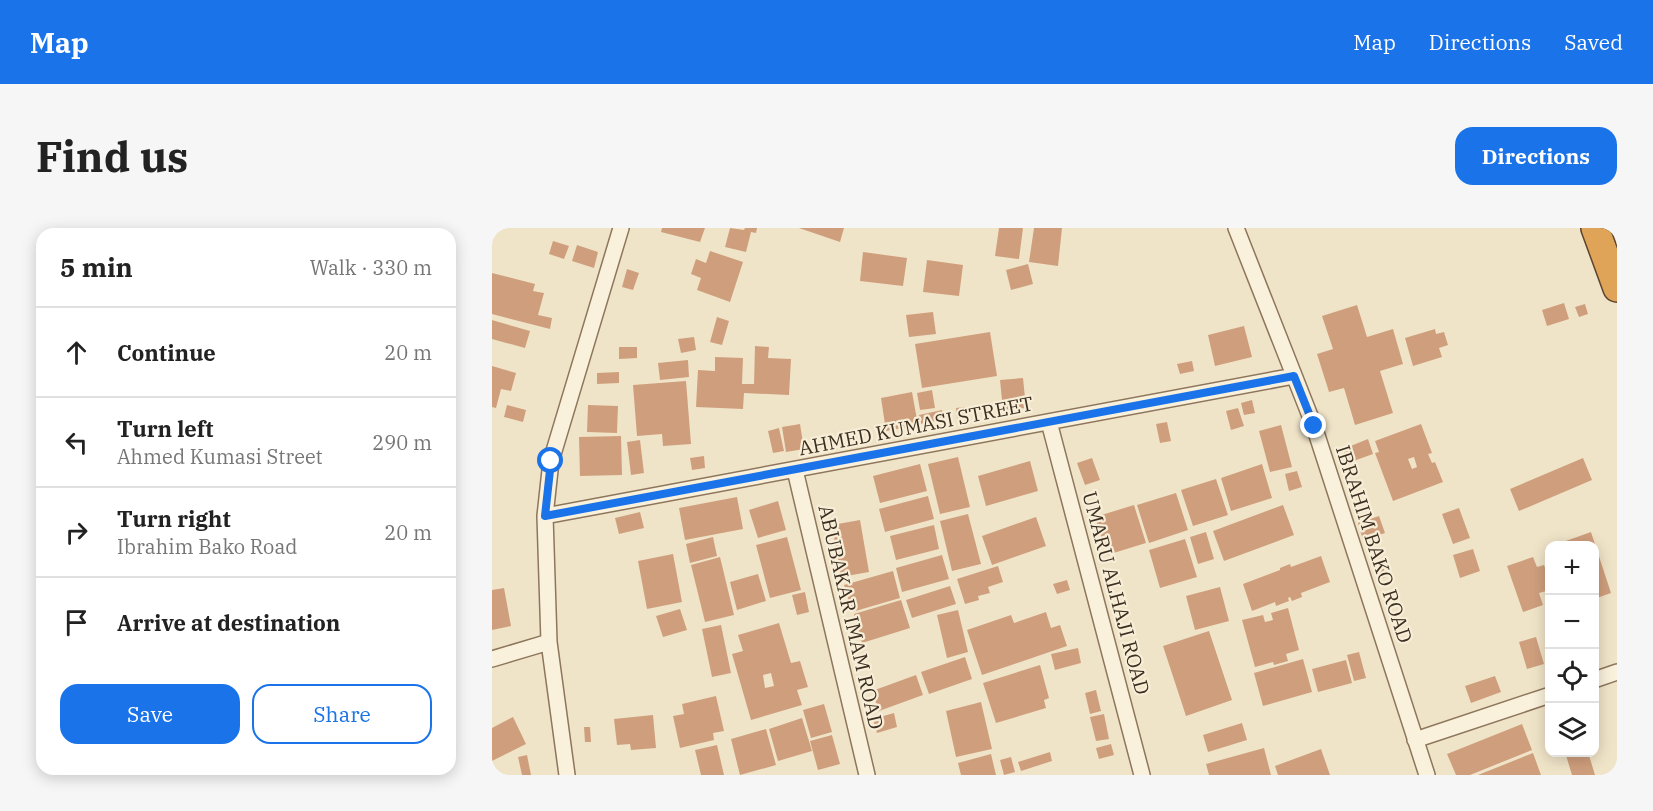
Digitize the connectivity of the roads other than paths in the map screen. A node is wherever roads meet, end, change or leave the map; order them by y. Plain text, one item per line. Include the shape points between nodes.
1 (621, 228) edge
2 (1236, 228) edge
3 (1595, 228) edge
4 (1617, 288) edge
5 (1294, 376) junction
6 (1049, 422) junction
7 (795, 470) junction
8 (545, 516) junction
9 (549, 642) junction
10 (492, 659) edge
11 (1617, 672) edge
12 (1599, 678) edge
13 (1545, 697) edge
14 (1415, 740) junction
15 (567, 775) edge
16 (867, 775) edge
17 (1142, 775) edge
18 (1426, 775) edge

1 - 8 street via 551,461
2 - 5 street, IBRAHIM BAKO ROAD
3 - 4 highway
5 - 6 street, AHMED KUMASI STREET
5 - 14 street, IBRAHIM BAKO ROAD via 1314,426
6 - 7 street, AHMED KUMASI STREET
6 - 17 street, UMARU ALHAJI ROAD
7 - 8 street, AHMED KUMASI STREET
7 - 16 street, ABUBAKAR IMAM ROAD
8 - 9 street
9 - 10 street
9 - 15 street
11 - 12 street
13 - 14 street
14 - 18 street, IBRAHIM BAKO ROAD

